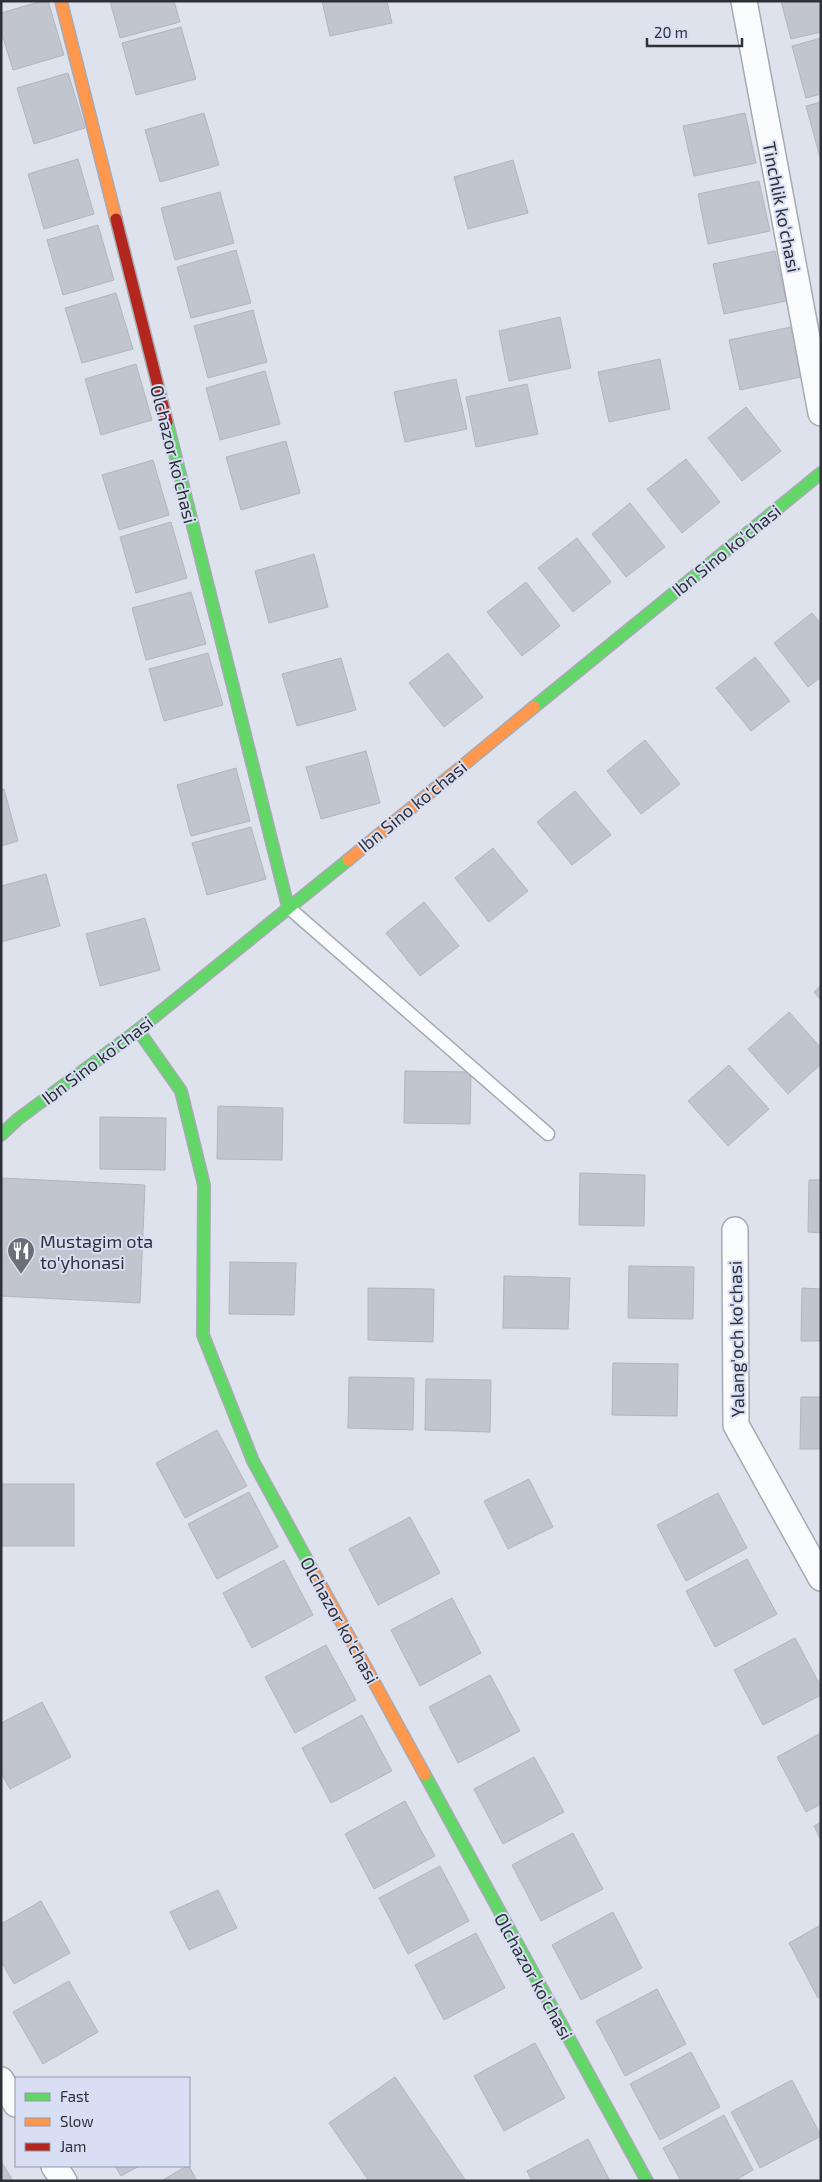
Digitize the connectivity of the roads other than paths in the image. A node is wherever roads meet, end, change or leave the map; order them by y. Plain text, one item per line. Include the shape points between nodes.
1 (61, 1) edge
2 (744, 1) edge
3 (821, 413) edge
4 (821, 473) edge
5 (288, 907) junction
6 (138, 1030) junction
7 (548, 1134) dead end
8 (1, 1135) edge
9 (735, 1230) dead end
10 (821, 1578) edge
11 (1, 2080) edge
12 (15, 2102) edge
13 (55, 2167) edge
14 (64, 2181) edge
15 (646, 2181) edge

1 - 5 street, Olchazor ko'chasi
2 - 3 street, Tinchlik ko'chasi
4 - 5 street, Ibn Sino ko'chasi
5 - 6 street, Ibn Sino ko'chasi
5 - 7 lane
6 - 8 street, Ibn Sino ko'chasi
6 - 15 street, Olchazor ko'chasi via 181,1091 204,1185 203,1335 253,1461
9 - 10 street, Yalang'och ko'chasi via 736,1425
11 - 12 street
13 - 14 street

